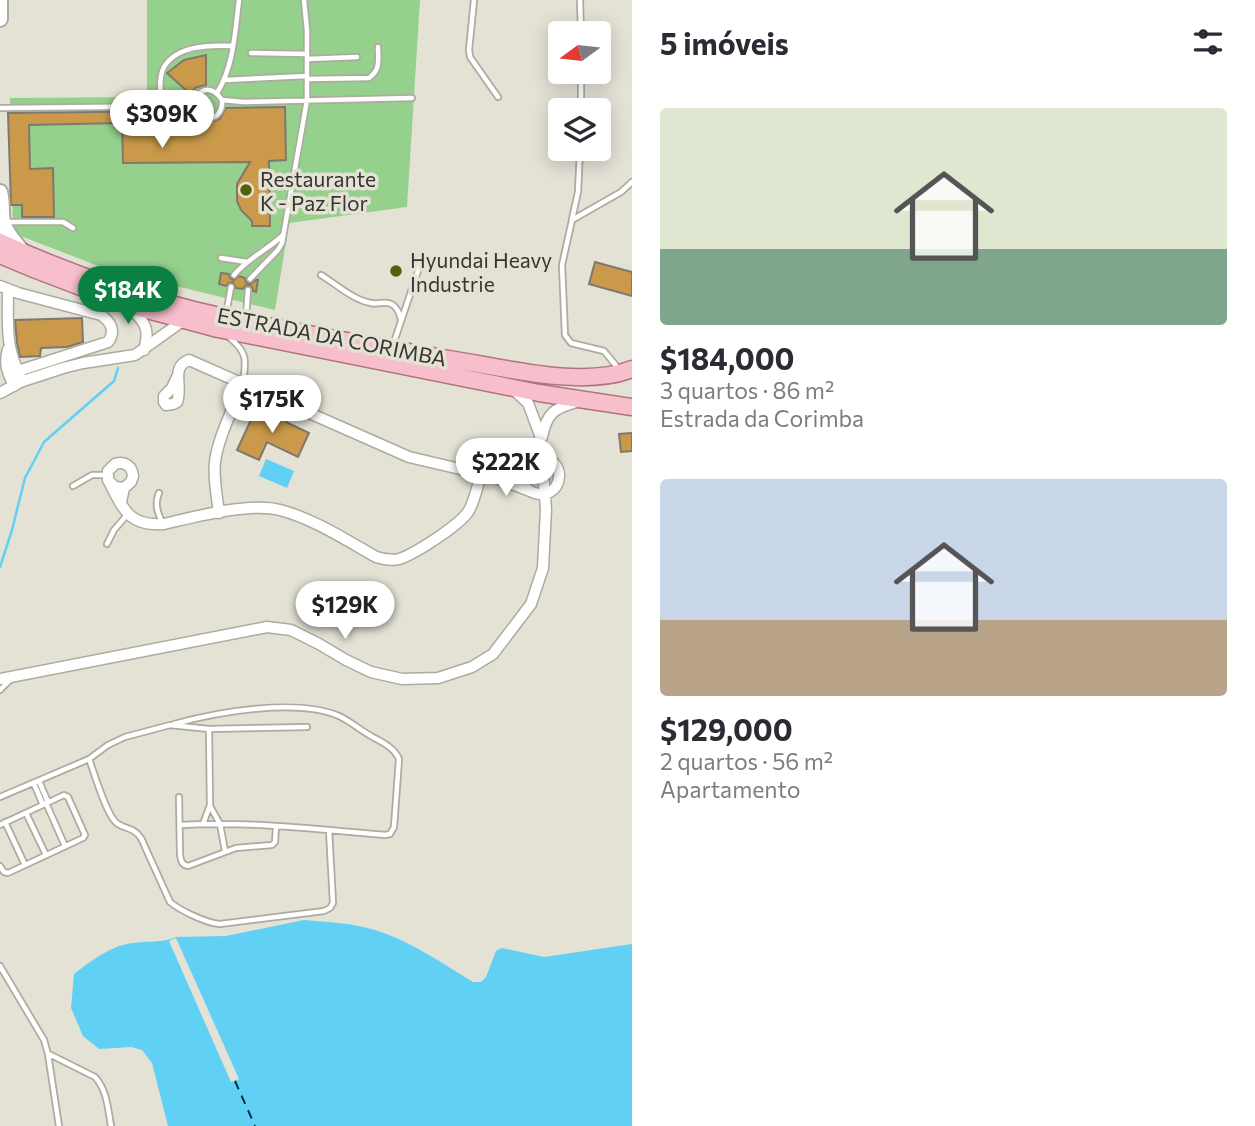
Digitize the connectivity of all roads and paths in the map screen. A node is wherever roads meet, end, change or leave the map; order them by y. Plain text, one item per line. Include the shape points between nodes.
1 (0, 0) edge
2 (239, 0) edge
3 (304, 0) edge
4 (474, 0) edge
5 (580, 0) edge
6 (0, 19) edge
7 (581, 21) edge
8 (233, 46) junction
9 (378, 47) dead end
10 (251, 52) dead end
11 (307, 56) junction
12 (357, 57) dead end
13 (307, 77) junction
14 (225, 80) junction
15 (217, 93) junction
16 (498, 97) dead end
17 (412, 98) dead end
18 (222, 100) junction
19 (307, 100) junction
20 (194, 106) junction
21 (161, 107) junction
22 (0, 108) edge
23 (579, 161) edge
24 (632, 182) edge
25 (0, 192) edge
26 (572, 220) junction
27 (3, 222) junction
28 (72, 228) dead end
29 (283, 236) junction
30 (0, 242) edge
31 (24, 253) junction
32 (0, 255) edge
33 (221, 258) dead end
34 (247, 262) junction
35 (421, 265) dead end
36 (234, 275) dead end
37 (321, 275) dead end
38 (250, 279) dead end
39 (231, 287) dead end
40 (4, 288) edge
41 (248, 290) dead end
42 (125, 304) junction
43 (184, 320) junction
44 (401, 320) junction
45 (246, 321) junction
46 (222, 323) junction
47 (4, 345) edge
48 (392, 349) junction
49 (144, 351) junction
50 (628, 370) edge
51 (177, 377) dead end
52 (13, 378) edge
53 (243, 383) junction
54 (509, 386) junction
55 (0, 393) edge
56 (588, 399) junction
57 (632, 407) edge
58 (540, 444) junction
59 (541, 457) junction
60 (528, 463) junction
61 (481, 474) junction
62 (494, 477) junction
63 (108, 478) junction
64 (73, 486) dead end
65 (124, 488) junction
66 (530, 491) junction
67 (159, 493) dead end
68 (545, 494) junction
69 (121, 502) junction
70 (219, 513) junction
71 (127, 515) junction
72 (163, 524) junction
73 (107, 544) dead end
74 (15, 676) junction
75 (0, 679) edge
76 (0, 690) edge
77 (170, 725) junction
78 (307, 727) dead end
79 (209, 729) junction
80 (89, 759) junction
81 (36, 782) junction
82 (0, 797) edge
83 (179, 797) dead end
84 (46, 803) junction
85 (210, 805) junction
86 (26, 813) junction
87 (3, 823) edge
88 (203, 824) junction
89 (220, 824) junction
90 (180, 825) junction
91 (276, 827) junction
92 (329, 830) junction
93 (65, 846) junction
94 (225, 851) junction
95 (46, 855) junction
96 (25, 865) junction
97 (0, 866) edge
98 (0, 966) edge
99 (48, 1054) junction
100 (60, 1126) edge
101 (111, 1126) edge

1 - 6 street
2 - 8 lane
3 - 11 lane
4 - 16 lane via 470,57
5 - 7 lane
8 - 14 lane
8 - 21 lane via 186,51 165,65
9 - 13 lane via 376,72 369,78
10 - 11 lane
11 - 12 lane
11 - 13 lane
13 - 14 lane
13 - 19 lane
14 - 15 lane
15 - 18 lane
15 - 20 lane via 204,90
17 - 19 lane
18 - 19 lane
18 - 20 lane via 222,109 212,118 202,117
19 - 29 lane
20 - 21 lane
21 - 22 lane
23 - 26 lane
24 - 26 lane
25 - 27 street
26 - 50 lane via 562,265 565,335 570,343 604,351 615,366
27 - 28 lane via 63,222
27 - 31 street
29 - 34 lane
29 - 38 lane via 278,250
30 - 31 main road, ESTRADA DA CORIMBA
31 - 46 main road, ESTRADA DA CORIMBA
32 - 42 main road, ESTRADA DA CORIMBA
33 - 34 lane
34 - 36 lane
35 - 44 lane
37 - 44 lane via 360,299 395,306
39 - 46 lane
40 - 47 street
40 - 52 street via 101,315 112,327 108,342
41 - 45 lane
42 - 43 main road, ESTRADA DA CORIMBA
42 - 49 street via 145,327
43 - 46 main road, ESTRADA DA CORIMBA
43 - 49 street
44 - 48 lane
45 - 46 main road, ESTRADA DA CORIMBA
45 - 48 main road, ESTRADA DA CORIMBA
46 - 53 lane via 245,355
46 - 54 main road, ESTRADA DA CORIMBA
47 - 52 street via 13,362
48 - 50 main road, ESTRADA DA CORIMBA via 556,376 591,377
49 - 52 street
51 - 53 street via 180,365 189,360
52 - 55 street
53 - 61 street via 409,457
53 - 70 street via 215,461
54 - 56 main road, ESTRADA DA CORIMBA
54 - 58 street via 528,403
56 - 57 main road, ESTRADA DA CORIMBA
56 - 58 street via 551,413
58 - 59 street
59 - 60 street
59 - 68 street
59 - 68 street via 551,460 559,472 556,486
60 - 62 street
60 - 66 street via 522,478
61 - 62 street
61 - 70 street via 461,520 396,560 376,557 280,510 250,507
62 - 66 street
63 - 64 lane via 92,475
63 - 65 street via 115,487
63 - 65 street via 111,466 124,463 133,476
63 - 69 street
65 - 69 street
66 - 68 street
67 - 72 lane via 157,509
68 - 74 street via 543,568 531,604 494,654 472,667 438,678 402,678 372,672 291,630 267,627
69 - 71 street
70 - 72 street
71 - 72 street
71 - 73 lane
74 - 75 street
74 - 76 lane
77 - 79 lane
77 - 80 lane via 125,737
77 - 92 lane via 243,710 316,710 338,716 393,750 399,759 392,831 385,835
78 - 79 lane
79 - 85 lane
80 - 81 lane
80 - 92 lane via 110,815 141,838 170,902 213,924 330,908 334,903
81 - 82 lane
81 - 84 lane
83 - 90 lane
84 - 86 lane
84 - 93 lane
84 - 93 lane via 66,796 85,832 83,838
85 - 88 lane
85 - 89 lane
86 - 87 lane
86 - 95 lane
87 - 96 lane
88 - 89 lane
88 - 90 lane
89 - 91 lane
89 - 94 lane
90 - 94 lane via 184,865
91 - 92 lane
91 - 94 lane via 272,845
93 - 95 lane
95 - 96 lane
96 - 97 lane via 8,873
98 - 99 lane
99 - 100 lane
99 - 101 lane via 95,1077 104,1092

